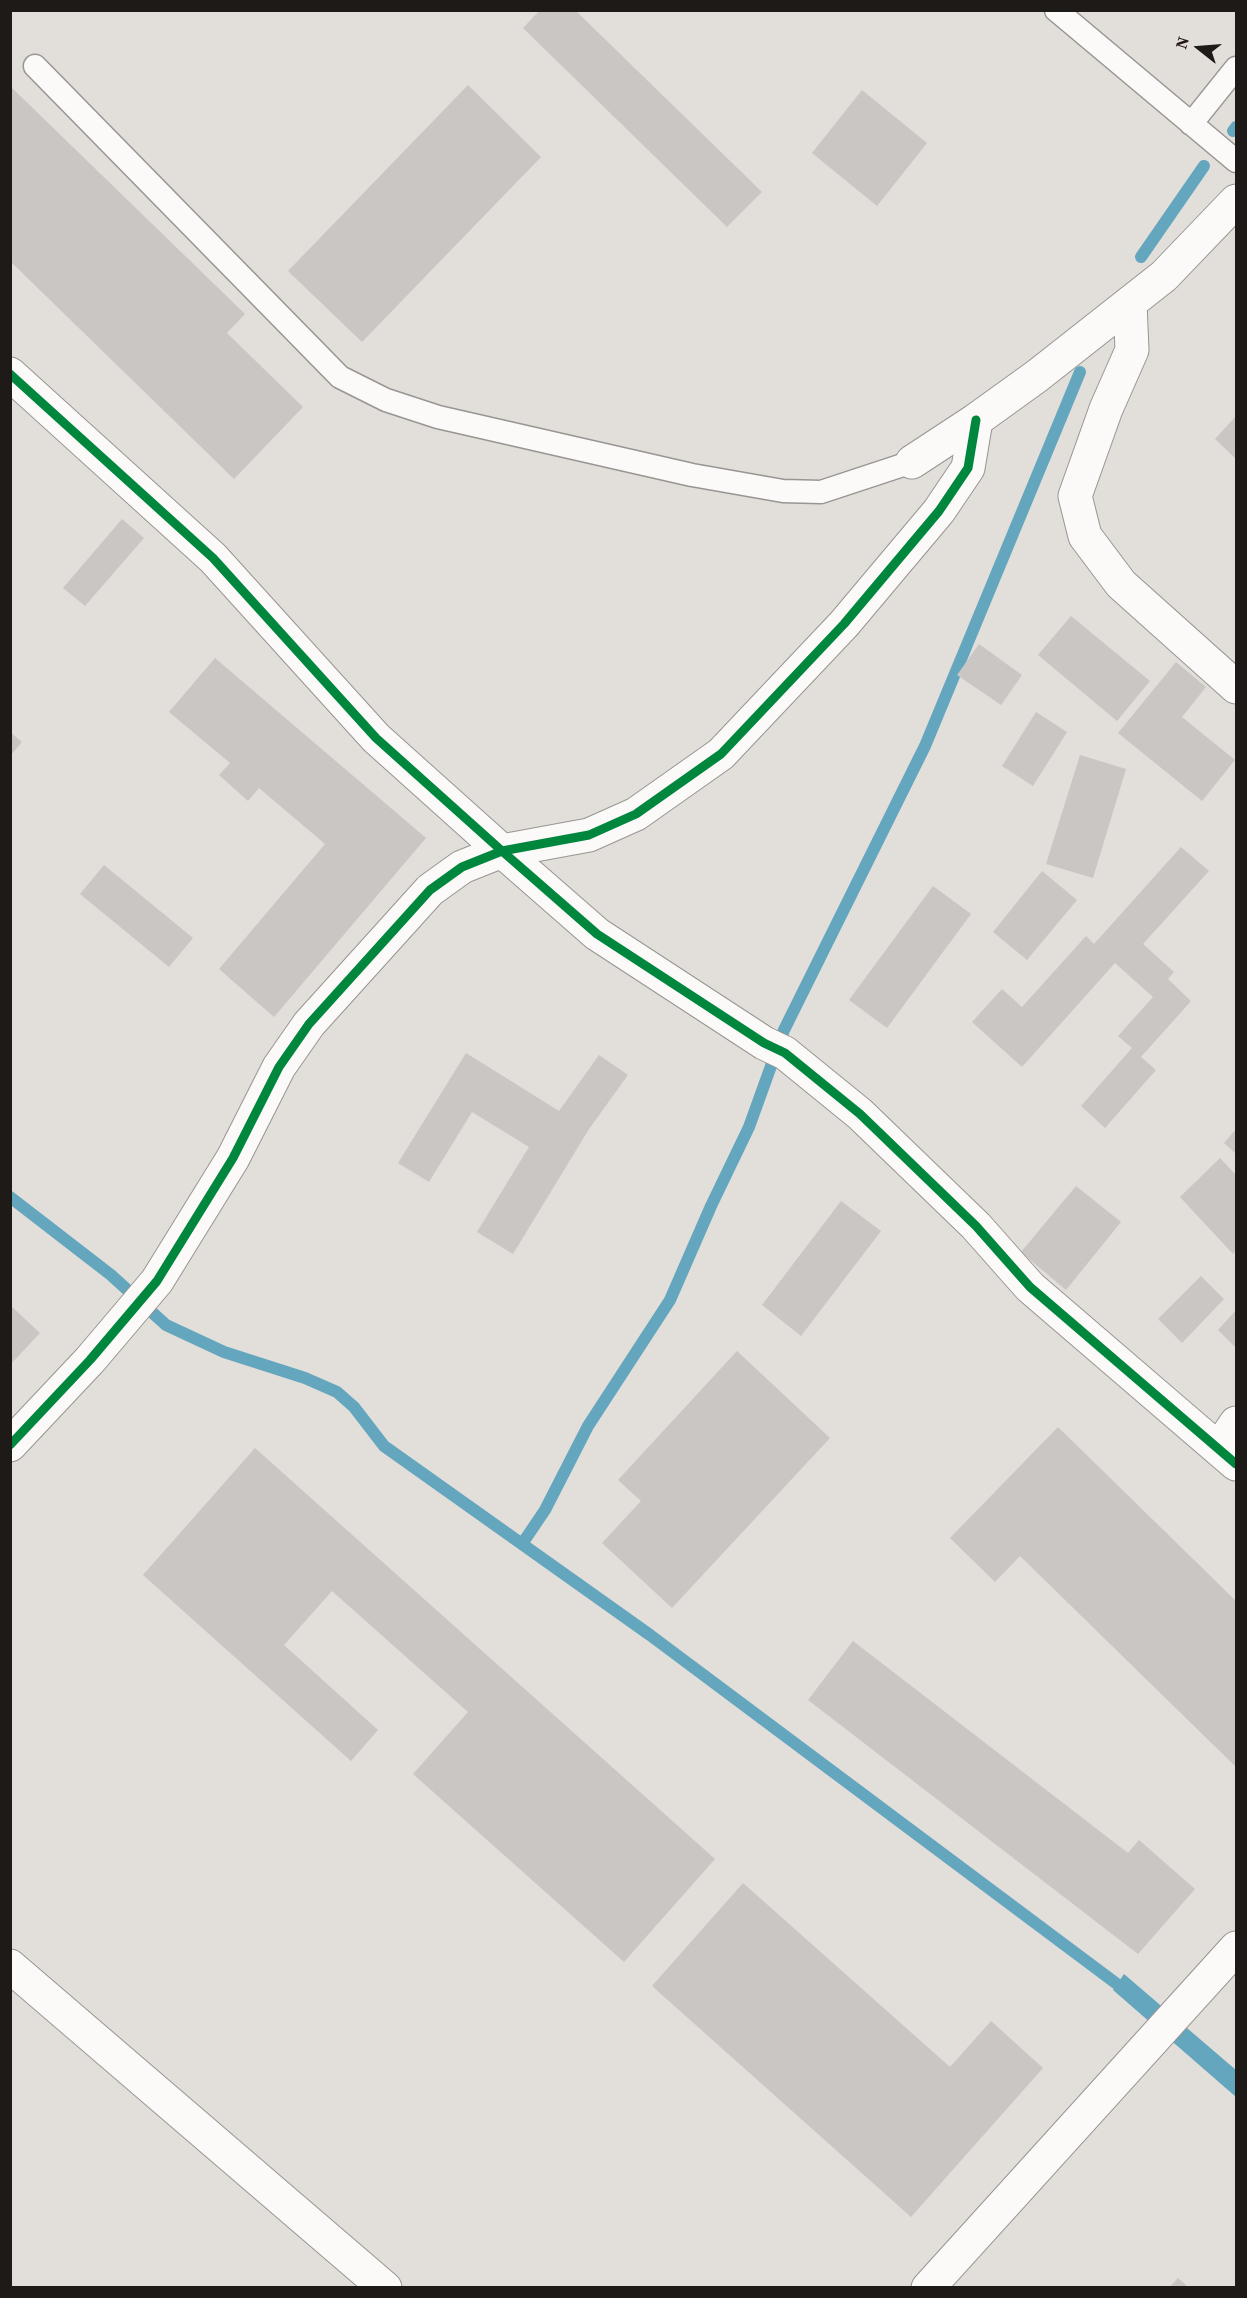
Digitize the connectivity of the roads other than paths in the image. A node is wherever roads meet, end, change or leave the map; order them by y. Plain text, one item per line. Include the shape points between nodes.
1 (1056, 10) edge
2 (35, 66) dead end
3 (1236, 68) edge
4 (1191, 124) junction
5 (1236, 161) edge
6 (1236, 201) edge
7 (1130, 303) junction
8 (10, 374) edge
9 (976, 420) junction
10 (912, 462) joint
11 (1236, 687) edge
12 (502, 851) junction
13 (10, 1445) edge
14 (1230, 1445) edge
15 (1236, 1948) edge
16 (10, 1966) edge
17 (385, 2288) edge
18 (928, 2288) edge

1 - 4 lane
2 - 10 lane via 340,377 386,400 438,417 692,475 783,491 821,492
3 - 4 lane
4 - 5 lane
6 - 7 street via 1164,276
7 - 9 street
7 - 11 street via 1132,350 1075,496 1085,536 1121,584
8 - 12 street via 213,558 376,738
9 - 10 street
9 - 12 street via 968,468 939,511 844,624 721,754 636,814 589,836
12 - 13 street via 462,867 430,890 309,1024 279,1067 233,1158 157,1281
12 - 14 street via 597,934 774,1048 861,1114 976,1226 1030,1287
15 - 18 street
16 - 17 street

